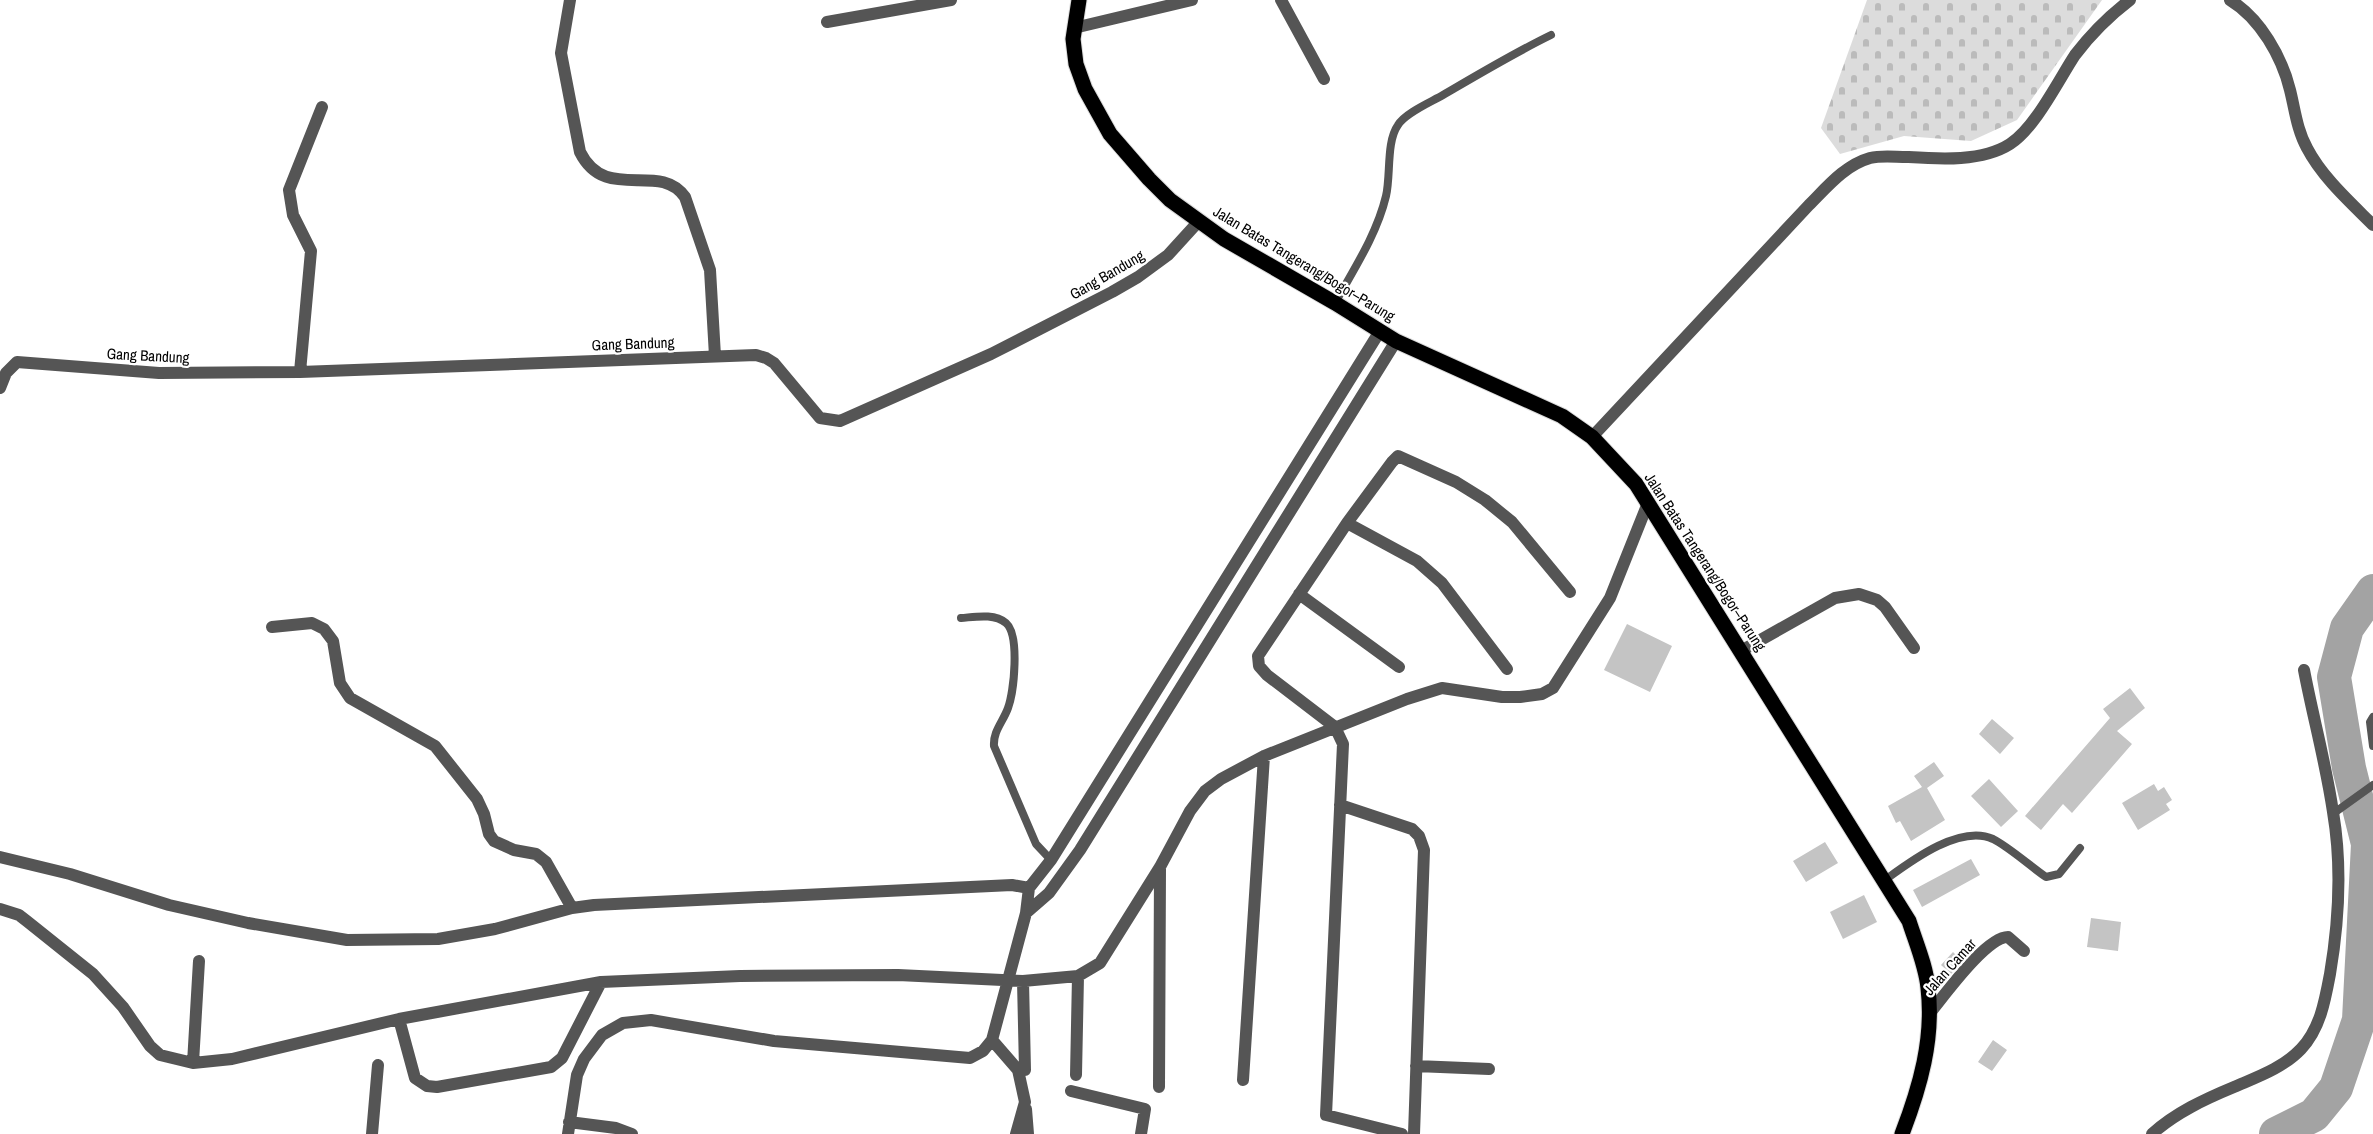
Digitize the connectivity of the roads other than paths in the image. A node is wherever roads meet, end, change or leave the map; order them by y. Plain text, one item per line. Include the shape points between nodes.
1 (570, 0) edge
2 (951, 0) edge
3 (1079, 0) edge
4 (1192, 0) edge
5 (1281, 0) edge
6 (2130, 0) edge
7 (2230, 0) edge
8 (827, 22) dead end
9 (1074, 28) junction
10 (1551, 34) dead end
11 (1324, 79) dead end
12 (322, 107) dead end
13 (1199, 221) junction
14 (2373, 225) edge
15 (1335, 303) junction
16 (1380, 331) junction
17 (1396, 341) junction
18 (715, 356) junction
19 (300, 372) junction
20 (0, 388) edge
21 (1592, 437) junction
22 (1648, 503) junction
23 (1347, 523) junction
24 (1570, 592) dead end
25 (1299, 594) junction
26 (961, 618) dead end
27 (273, 627) dead end
28 (1914, 648) dead end
29 (1741, 651) junction
30 (1399, 667) dead end
31 (1508, 669) dead end
32 (2304, 670) dead end
33 (2373, 717) edge
34 (1335, 728) junction
35 (2373, 746) edge
36 (1264, 756) junction
37 (2371, 786) edge
38 (1340, 805) junction
39 (2334, 813) junction
40 (2080, 848) dead end
41 (0, 857) edge
42 (1051, 860) junction
43 (1161, 867) junction
44 (1885, 880) junction
45 (1029, 888) junction
46 (572, 908) junction
47 (0, 909) edge
48 (1026, 913) junction
49 (2024, 951) dead end
50 (199, 961) dead end
51 (1078, 976) junction
52 (1007, 980) junction
53 (1023, 981) junction
54 (601, 982) junction
55 (1929, 1014) junction
56 (399, 1019) junction
57 (992, 1040) junction
58 (193, 1063) junction
59 (378, 1065) dead end
60 (1416, 1066) junction
61 (1490, 1069) dead end
62 (1025, 1070) dead end
63 (1076, 1074) dead end
64 (1243, 1080) dead end
65 (1159, 1087) dead end
66 (1071, 1090) dead end
67 (1025, 1102) junction
68 (568, 1128) edge
69 (372, 1134) edge
70 (632, 1134) edge
71 (1016, 1134) edge
72 (1028, 1134) edge
73 (1141, 1134) edge
74 (1402, 1134) edge
75 (1414, 1134) edge
76 (1902, 1134) edge
77 (2152, 1134) edge

1 - 18 street via 561,53 580,152 587,167 606,178 660,182 679,188 685,197 711,270
2 - 8 street
3 - 9 main road, Jalan Batas Tangerang/Bogor–Parung
4 - 9 street
5 - 11 street
6 - 21 street via 2093,33 2028,128 2010,144 1988,153 1944,159 1871,158 1845,171
7 - 14 street via 2273,47 2290,88 2306,147 2320,169
9 - 13 main road, Jalan Batas Tangerang/Bogor–Parung via 1076,64 1110,134 1170,200
10 - 15 lane via 1398,123 1379,217
12 - 19 street via 289,190 293,215 311,251
13 - 15 main road, Jalan Batas Tangerang/Bogor–Parung
13 - 18 street, Gang Bandung via 1168,255 1112,292 972,363 840,421 819,418 766,358
15 - 16 main road, Jalan Batas Tangerang/Bogor–Parung
16 - 17 main road, Jalan Batas Tangerang/Bogor–Parung
16 - 42 street
17 - 21 main road, Jalan Batas Tangerang/Bogor–Parung via 1562,416
17 - 48 street via 1080,850 1049,893
18 - 19 street, Gang Bandung
19 - 20 street, Gang Bandung via 159,373 17,362 6,373
21 - 22 main road, Jalan Batas Tangerang/Bogor–Parung via 1636,484
22 - 29 main road, Jalan Batas Tangerang/Bogor–Parung
22 - 34 street via 1611,598 1553,688 1520,697 1442,688
23 - 24 street via 1392,462 1398,456 1404,457 1456,482 1494,507 1512,522
23 - 25 street
23 - 31 street via 1417,561 1442,583
25 - 30 street
25 - 34 street via 1258,656 1259,666
26 - 42 lane via 997,618 1012,630 1012,694 995,732 994,746 1036,844
27 - 46 street via 312,623 324,629 333,640 340,683 350,698 435,746 477,799 494,841 536,854 546,862
28 - 29 street via 1885,607 1859,594 1835,598
29 - 44 main road, Jalan Batas Tangerang/Bogor–Parung
32 - 39 street
33 - 35 lane
34 - 36 street
34 - 38 street via 1343,744
36 - 43 street via 1205,791
36 - 64 street
37 - 39 lane
38 - 60 street via 1412,829 1422,843
38 - 74 street via 1326,1115
39 - 77 street via 2338,904 2328,983 2315,1030 2300,1050 2274,1069 2185,1111
40 - 44 lane via 2059,874 2046,877 1994,840 1973,835 1922,854
41 - 46 street via 169,905 347,940 438,939 495,929
42 - 45 street
43 - 51 street via 1100,963
43 - 65 street
44 - 55 main road, Jalan Batas Tangerang/Bogor–Parung via 1909,921 1919,951 1928,987
45 - 46 street via 1012,885 756,896
45 - 48 street
47 - 58 street via 19,915 93,974 160,1055
48 - 52 street
49 - 55 street, Jalan Camar via 2008,937 1995,941
50 - 58 street
51 - 53 street
51 - 63 street
52 - 53 street
52 - 54 street via 853,975
52 - 57 street
53 - 62 street
54 - 56 street
54 - 56 street via 562,1058 550,1067 427,1086 414,1078
55 - 76 main road, Jalan Batas Tangerang/Bogor–Parung via 1921,1081
56 - 58 street via 232,1059
57 - 67 street via 1018,1070
57 - 68 street via 970,1058 774,1041 651,1020 622,1023 602,1035 584,1059
59 - 69 street
60 - 61 street
60 - 75 street
66 - 73 street via 1145,1109
67 - 71 street
67 - 72 street
68 - 70 street via 616,1128

